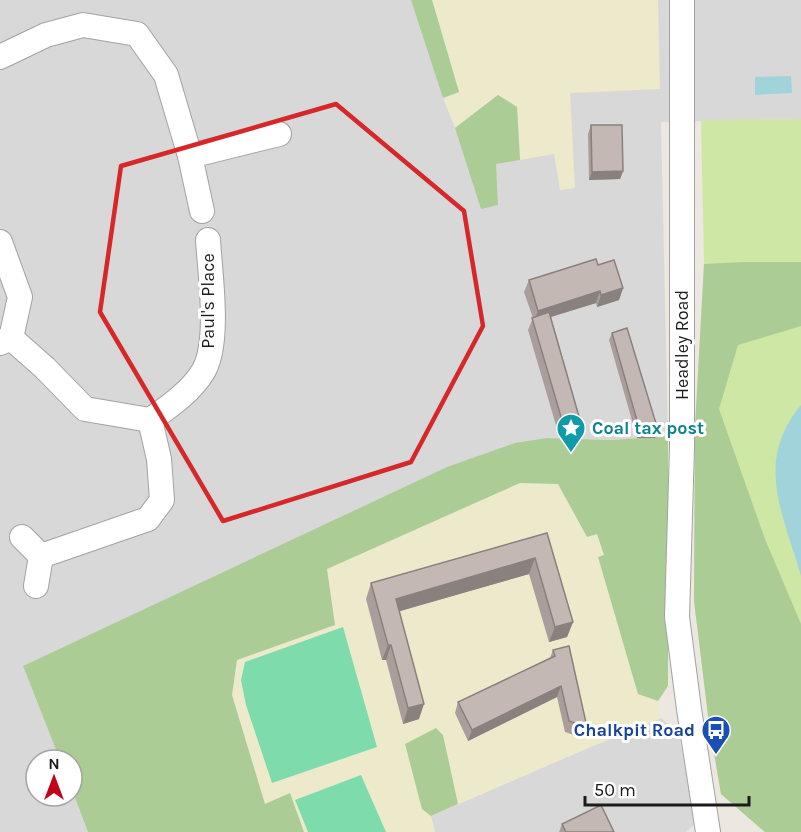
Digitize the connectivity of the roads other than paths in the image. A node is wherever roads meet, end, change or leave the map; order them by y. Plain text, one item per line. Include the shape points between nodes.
1 (682, 0) edge
2 (0, 57) edge
3 (279, 134) dead end
4 (190, 156) junction
5 (202, 212) dead end
6 (208, 240) dead end
7 (0, 242) edge
8 (6, 340) edge
9 (150, 420) junction
10 (22, 537) dead end
11 (41, 556) junction
12 (36, 586) dead end
13 (708, 832) edge

1 - 13 street, Headley Road via 682,447 677,617
2 - 4 street via 46,35 83,25 136,34 166,75
3 - 4 street
4 - 5 street
6 - 9 street, Paul's Place via 212,346 204,370 177,403
7 - 8 street via 20,297
8 - 9 street via 45,368 85,409
9 - 11 street via 159,459 162,500 148,519
10 - 11 street
11 - 12 street

